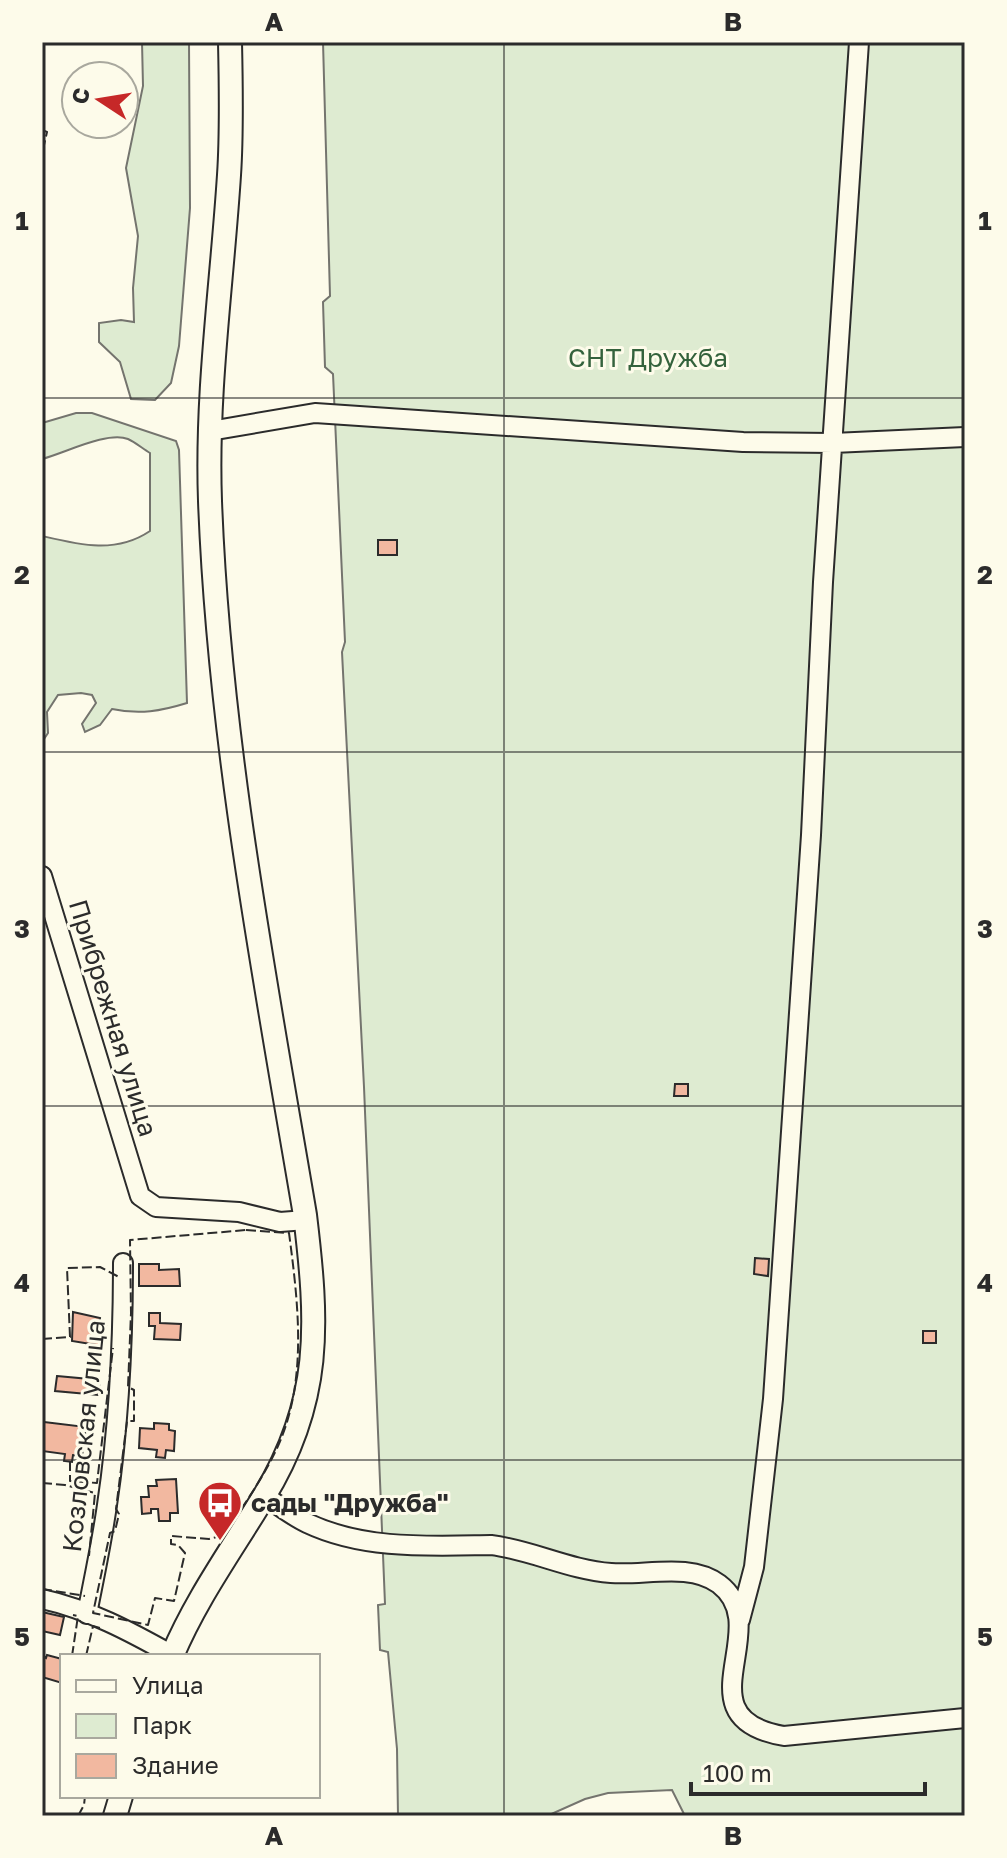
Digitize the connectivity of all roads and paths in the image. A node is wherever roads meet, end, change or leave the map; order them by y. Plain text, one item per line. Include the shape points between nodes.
1 (230, 42) edge
2 (859, 42) edge
3 (210, 431) junction
4 (965, 437) edge
5 (833, 443) junction
6 (42, 876) edge
7 (47, 910) edge
8 (306, 1220) junction
9 (123, 1263) dead end
10 (265, 1496) junction
11 (42, 1599) edge
12 (87, 1614) junction
13 (740, 1620) junction
14 (169, 1654) edge
15 (173, 1654) edge
16 (965, 1718) edge

1 - 3 main road via 232,125
2 - 5 street
3 - 5 street via 315,413 743,442
3 - 8 main road via 223,693
4 - 5 street
5 - 13 street via 773,1399 754,1567
6 - 7 street, Прибрежная улица
7 - 8 street, Прибрежная улица via 140,1196 156,1207 239,1212 280,1222
8 - 10 main road via 315,1312 312,1366 302,1415
9 - 12 street, Козловская улица via 115,1437
10 - 13 street via 320,1529 389,1545 491,1545 592,1571 703,1576 720,1584
10 - 15 main road via 199,1598
11 - 12 street
12 - 14 street
13 - 16 street via 732,1693 736,1711 761,1732 784,1736

